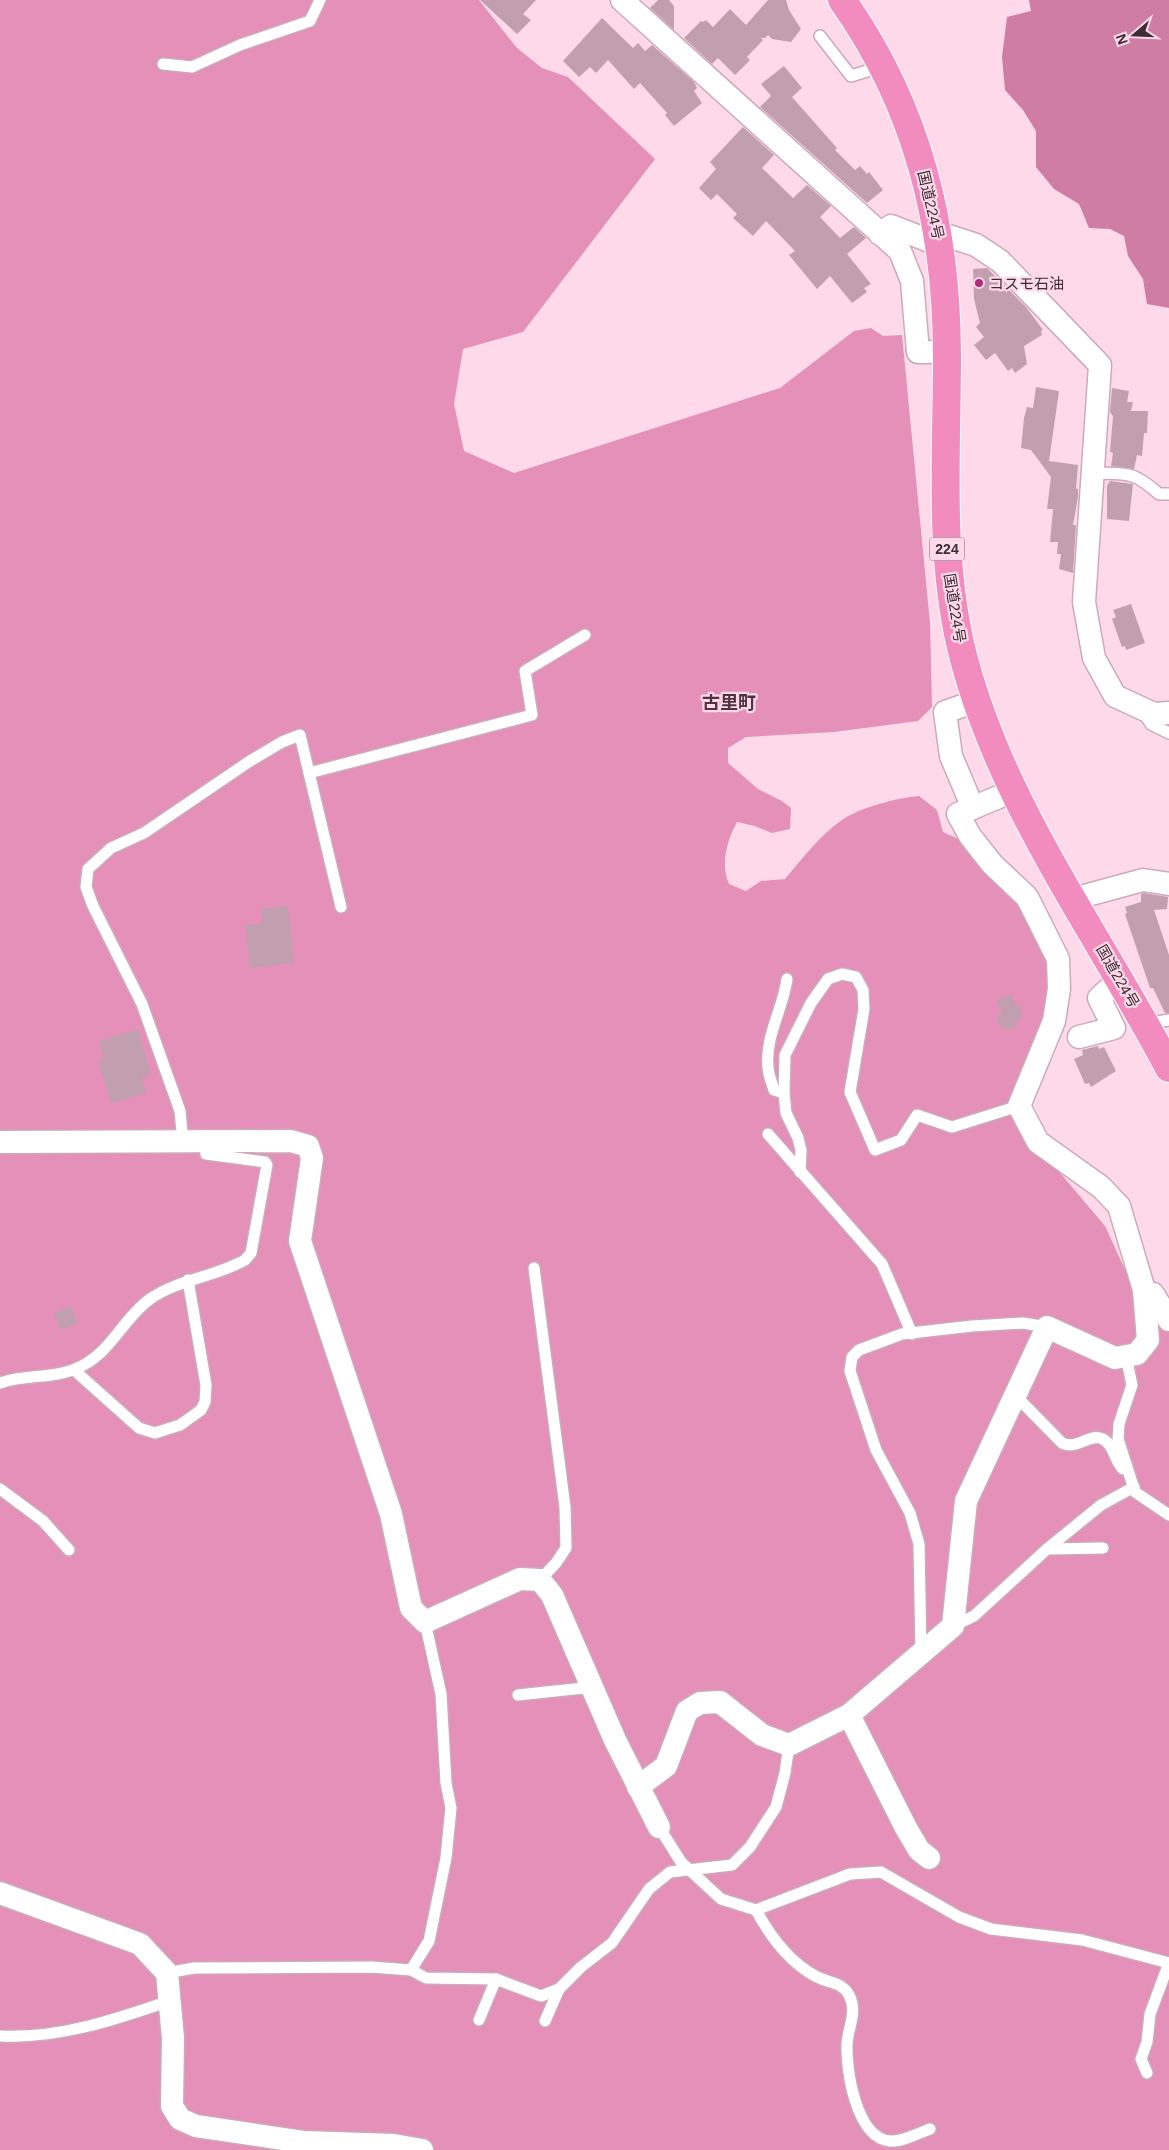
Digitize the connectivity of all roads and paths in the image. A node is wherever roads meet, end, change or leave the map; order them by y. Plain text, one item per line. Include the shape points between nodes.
1 (320, 0) edge
2 (622, 0) edge
3 (842, 0) edge
4 (820, 36) dead end
5 (163, 64) dead end
6 (883, 66) junction
7 (880, 234) junction
8 (940, 239) junction
9 (947, 352) junction
10 (1093, 473) junction
11 (1169, 494) edge
12 (585, 635) dead end
13 (976, 700) junction
14 (1142, 708) junction
15 (1169, 713) edge
16 (1169, 733) edge
17 (309, 773) junction
18 (1013, 791) junction
19 (973, 808) junction
20 (1169, 884) edge
21 (1073, 900) junction
22 (341, 907) dead end
23 (787, 979) dead end
24 (1120, 979) junction
25 (1157, 1022) edge
26 (1080, 1037) dead end
27 (1169, 1068) edge
28 (784, 1093) junction
29 (1019, 1106) junction
30 (768, 1134) dead end
31 (0, 1142) edge
32 (183, 1142) junction
33 (205, 1142) junction
34 (800, 1172) junction
35 (534, 1268) dead end
36 (188, 1280) junction
37 (1145, 1294) junction
38 (1169, 1320) edge
39 (1046, 1327) junction
40 (912, 1334) junction
41 (1126, 1356) junction
42 (74, 1370) junction
43 (0, 1383) edge
44 (1015, 1395) junction
45 (1130, 1475) junction
46 (1134, 1487) junction
47 (0, 1489) edge
48 (1169, 1515) edge
49 (1047, 1548) junction
50 (1103, 1548) dead end
51 (70, 1550) dead end
52 (540, 1580) junction
53 (425, 1622) junction
54 (953, 1626) junction
55 (921, 1654) junction
56 (593, 1687) junction
57 (518, 1695) dead end
58 (849, 1714) junction
59 (789, 1745) junction
60 (638, 1787) junction
61 (659, 1827) joint
62 (929, 1858) dead end
63 (689, 1869) junction
64 (0, 1893) edge
65 (756, 1910) junction
66 (1169, 1963) edge
67 (411, 1970) junction
68 (167, 1973) junction
69 (496, 1979) junction
70 (559, 1989) junction
71 (169, 2001) junction
72 (479, 2020) dead end
73 (545, 2021) dead end
74 (0, 2036) edge
75 (1147, 2073) dead end
76 (930, 2129) dead end
77 (302, 2146) edge
78 (422, 2150) edge

1 - 5 lane via 310,22 240,45 192,67
2 - 7 street
3 - 6 highway, 国道224号 / 224
4 - 6 lane via 851,76
6 - 8 highway, 国道224号 / 224 via 918,148
7 - 8 street via 891,226
7 - 9 street via 900,251 912,281 918,352
8 - 9 highway, 国道224号 / 224
8 - 10 street via 976,245 1000,261 1100,365
9 - 13 highway, 国道224号 / 224 via 946,524 949,581 960,641
10 - 11 lane via 1133,474 1159,494
10 - 14 street via 1084,602 1094,658 1115,696
12 - 17 lane via 525,671 532,715
13 - 18 highway, 国道224号 / 224
13 - 19 street via 945,712 950,756
14 - 15 street via 1154,714
14 - 16 lane via 1151,724
17 - 22 lane
17 - 32 lane via 300,735 282,742 144,833 111,848 88,869 86,887 92,906 142,1004 180,1111
18 - 19 street
18 - 21 highway, 国道224号 / 224
19 - 29 street via 958,814 970,836 992,864 1027,897 1058,959 1059,989 1054,1021
20 - 21 street via 1143,880
21 - 24 highway, 国道224号 / 224
23 - 28 lane via 784,1001 771,1035 768,1067 774,1090
24 - 25 highway, 国道224号 / 224
24 - 26 street via 1099,998 1114,1028
25 - 27 highway, 国道224号 / 224
28 - 29 lane via 785,1055 811,1003 828,979 842,974 856,977 863,990 864,1009 850,1092 875,1150 901,1140 917,1115 952,1127
28 - 34 lane via 786,1113 801,1150
29 - 37 street via 1038,1142 1101,1187 1119,1206
30 - 34 lane
31 - 32 street
32 - 33 street
33 - 36 lane via 206,1154 265,1162 267,1165 251,1253 238,1264
33 - 53 street via 291,1141 308,1146 312,1158 300,1241 391,1514 411,1608
34 - 40 lane via 882,1264
35 - 52 lane via 565,1507 566,1548
36 - 42 lane via 151,1299 136,1311 98,1357
36 - 42 lane via 206,1385 201,1410 180,1425 163,1430 154,1432 139,1428
37 - 38 street via 1153,1294
37 - 41 street via 1148,1340 1136,1354
39 - 40 lane via 1015,1324 972,1326
39 - 41 street via 1115,1358
39 - 44 street
40 - 55 lane via 902,1334 859,1350 852,1357 850,1371 876,1450 910,1513 919,1544
41 - 45 lane via 1132,1385 1119,1424 1118,1439
42 - 43 lane
44 - 45 lane via 1062,1443 1073,1445 1098,1438 1104,1440 1120,1466
44 - 54 street via 966,1501
45 - 46 lane
46 - 48 lane via 1136,1492
46 - 49 lane via 1101,1506
47 - 51 lane via 43,1521
49 - 50 lane
49 - 54 lane via 974,1616
52 - 53 street via 520,1579
52 - 56 street via 552,1595
53 - 67 lane via 442,1694 446,1783 451,1808 446,1858 429,1941
54 - 55 street
55 - 58 street
56 - 57 lane
56 - 60 street
58 - 59 street
58 - 62 street via 906,1828 919,1850
59 - 60 street via 762,1735 720,1702 700,1703 687,1711 666,1766
59 - 63 lane via 776,1806 750,1847 732,1865
60 - 61 street
61 - 63 lane
63 - 65 lane via 721,1899
63 - 70 lane via 670,1872 649,1889 612,1942
64 - 68 street via 140,1944
65 - 66 lane via 850,1874 881,1872 959,1917 991,1929 1082,1940
65 - 76 lane via 768,1934 795,1961 817,1978 837,1983 850,1996 854,2018 847,2041 847,2072 868,2128 878,2139 892,2142
66 - 75 lane via 1150,2014 1148,2042 1141,2059
67 - 68 lane via 371,1967 194,1968
67 - 69 lane via 426,1978
68 - 71 street
69 - 70 lane via 541,1996
69 - 72 lane
70 - 73 lane
71 - 74 lane via 95,2024 29,2038
71 - 77 street via 173,2038 172,2106 180,2119 196,2126
77 - 78 street via 394,2145

